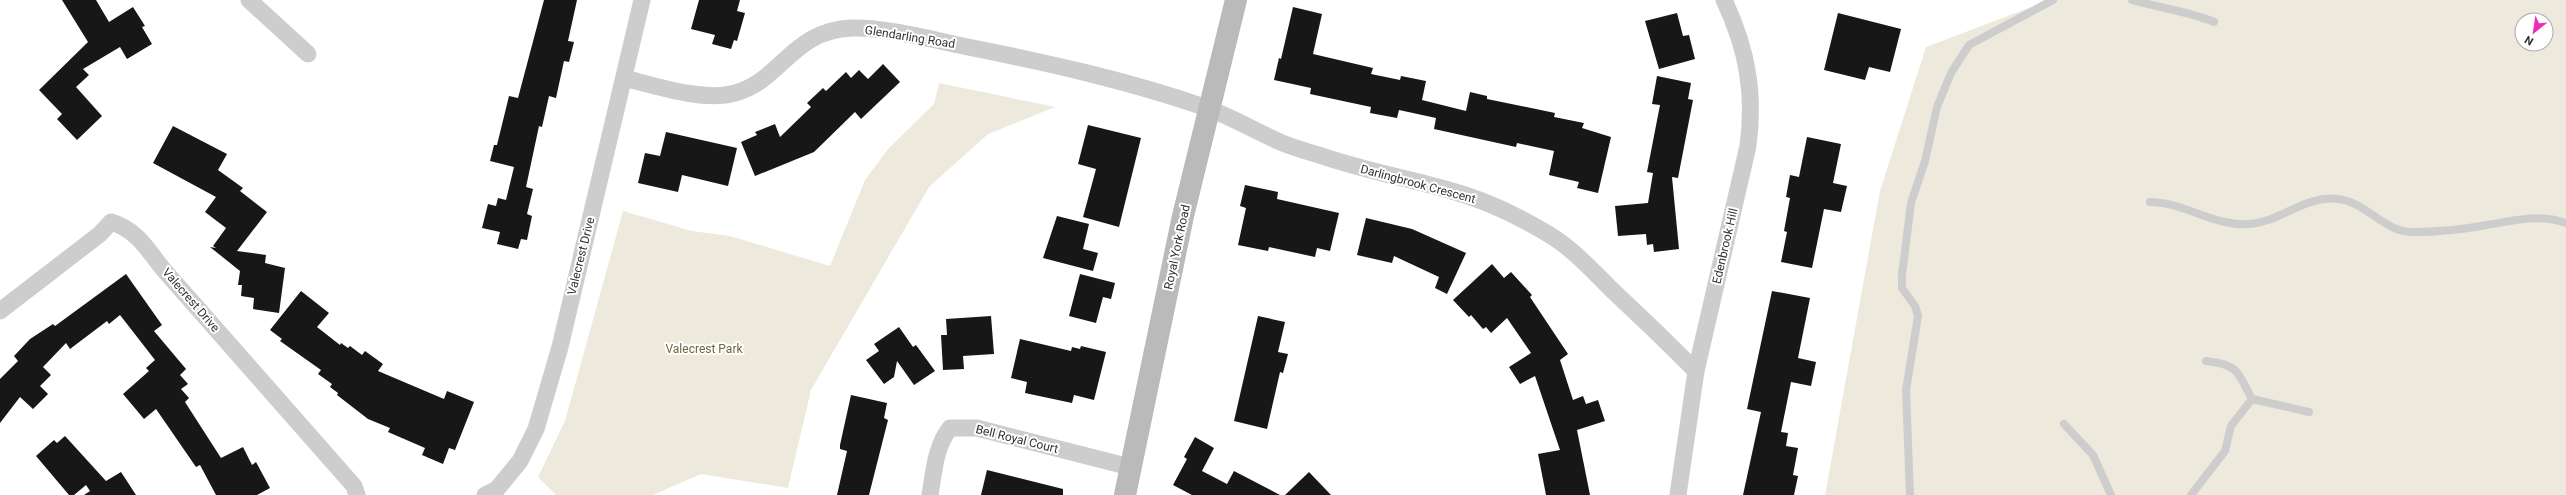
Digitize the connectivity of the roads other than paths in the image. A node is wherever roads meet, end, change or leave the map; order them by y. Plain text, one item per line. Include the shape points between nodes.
1 (249, 0) edge
2 (642, 0) edge
3 (1236, 0) edge
4 (1724, 0) edge
5 (2053, 0) edge
6 (2132, 0) edge
7 (2214, 22) dead end
8 (308, 54) dead end
9 (624, 78) junction
10 (1209, 109) junction
11 (2150, 202) dead end
12 (2566, 223) edge
13 (0, 311) edge
14 (2206, 361) dead end
15 (1696, 371) junction
16 (2252, 399) junction
17 (2309, 412) dead end
18 (2064, 424) dead end
19 (1130, 467) junction
20 (357, 495) edge
21 (485, 495) edge
22 (930, 495) edge
23 (1125, 495) edge
24 (1678, 495) edge
25 (1910, 495) edge
26 (2111, 495) edge
27 (2191, 495) edge

1 - 8 street
2 - 9 street, Valecrest Drive
3 - 10 main road, Royal York Road
4 - 15 street, Edenbrook Hill via 1738,32 1746,62 1752,114 1748,146
5 - 25 lane via 1969,45 1957,60 1937,107 1925,160 1911,203 1902,275 1902,288 1915,306 1918,316 1906,390
6 - 7 lane via 2162,9 2198,15
9 - 10 street, Glendarling Road via 698,94 734,94 747,89 805,41 822,34 853,28 936,40 1020,57 1118,81
9 - 21 street, Valecrest Drive via 560,347 536,429 520,461 497,489
10 - 15 street, Darlingbrook Crescent via 1284,144 1350,166 1448,189 1480,200 1547,233 1576,254
10 - 19 main road, Royal York Road via 1183,216
11 - 12 lane via 2165,202 2212,218 2249,225 2263,222 2305,202 2337,198 2362,208 2399,231 2461,229 2538,216
13 - 20 street, Valecrest Drive via 100,234 111,222 122,225 134,232 163,269 354,486
14 - 16 lane via 2232,367 2239,373
15 - 24 street, Edenbrook Hill
16 - 17 lane
16 - 27 lane via 2232,426 2225,450
18 - 26 lane via 2093,455
19 - 22 street, Bell Royal Court via 977,428 950,428 941,439
19 - 23 main road, Royal York Road

